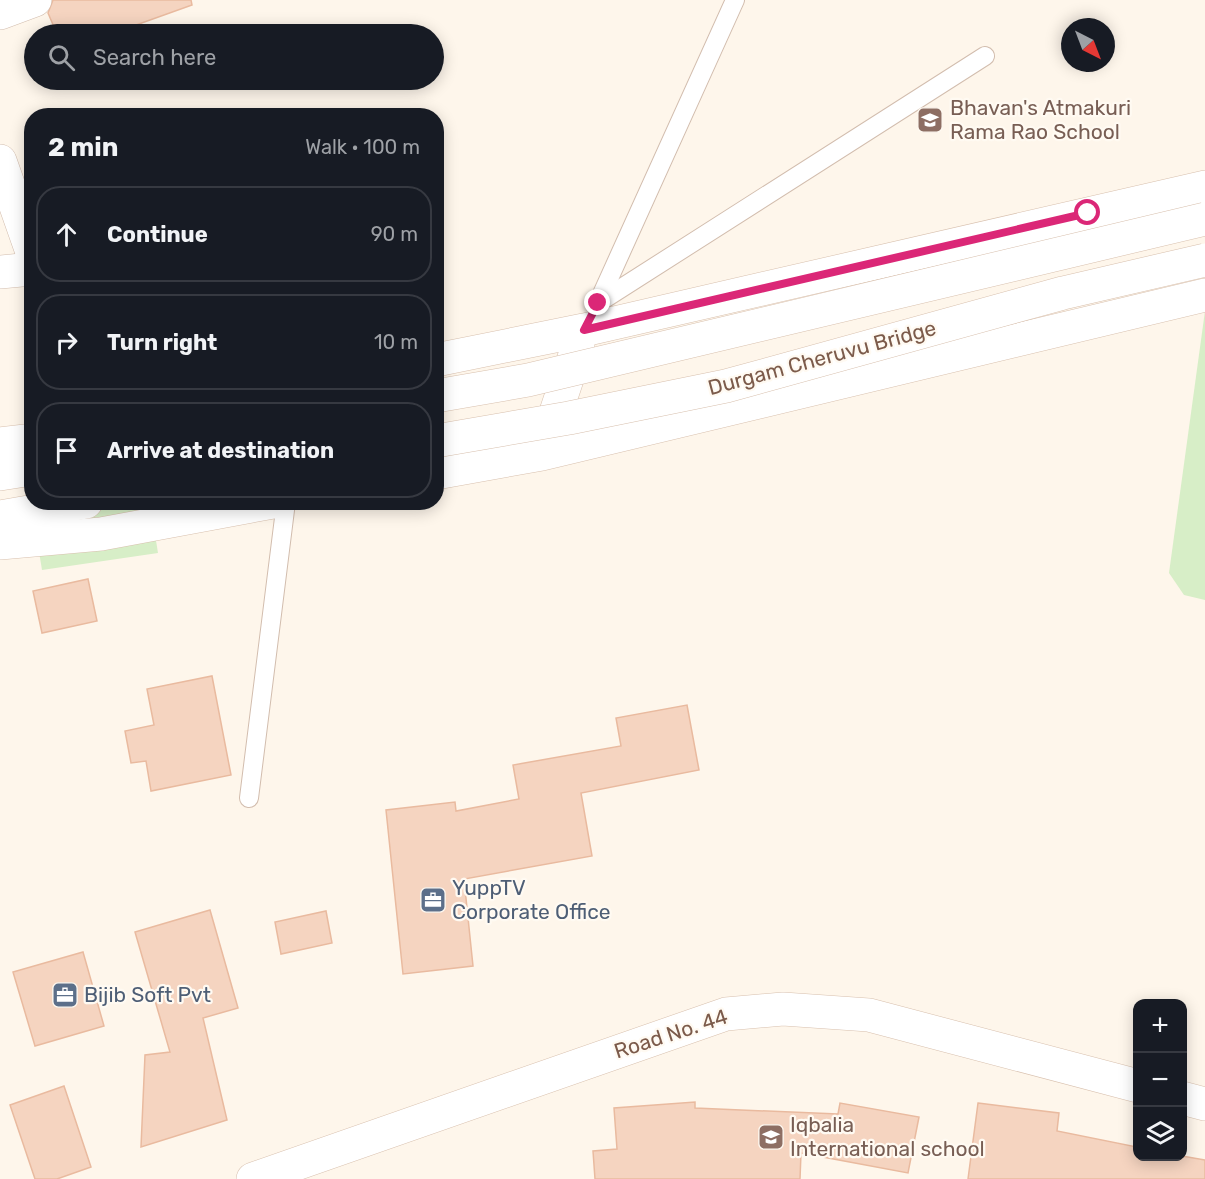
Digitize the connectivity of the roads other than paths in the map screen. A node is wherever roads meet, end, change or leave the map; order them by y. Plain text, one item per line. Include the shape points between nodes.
1 (35, 0) edge
2 (735, 0) edge
3 (0, 14) edge
4 (985, 56) dead end
5 (0, 161) edge
6 (1205, 187) edge
7 (1205, 219) edge
8 (24, 229) edge
9 (1205, 260) edge
10 (24, 270) edge
11 (0, 272) edge
12 (1205, 295) edge
13 (591, 317) junction
14 (444, 358) edge
15 (444, 394) edge
16 (444, 440) edge
17 (24, 441) edge
18 (0, 444) edge
19 (542, 454) junction
20 (24, 470) edge
21 (444, 472) edge
22 (0, 474) edge
23 (40, 510) edge
24 (230, 510) edge
25 (285, 510) edge
26 (0, 517) edge
27 (0, 543) edge
28 (249, 798) dead end
29 (1133, 1085) edge
30 (1187, 1099) edge
31 (1205, 1104) edge
32 (253, 1179) edge

1 - 3 main road
2 - 13 lane
4 - 13 lane
5 - 8 main road
6 - 13 main road
7 - 15 main road, Durgam Cheruvu Bridge, bridge via 551,374
9 - 16 main road, Durgam Cheruvu Bridge, bridge via 1063,293 726,386
10 - 11 main road
12 - 19 main road
13 - 14 main road
13 - 19 main road
17 - 18 main road
19 - 21 main road
20 - 22 main road
23 - 26 main road
24 - 27 main road via 101,534
25 - 28 lane
29 - 32 main road, Road No. 44 via 869,1014 783,1009 726,1014
30 - 31 main road

